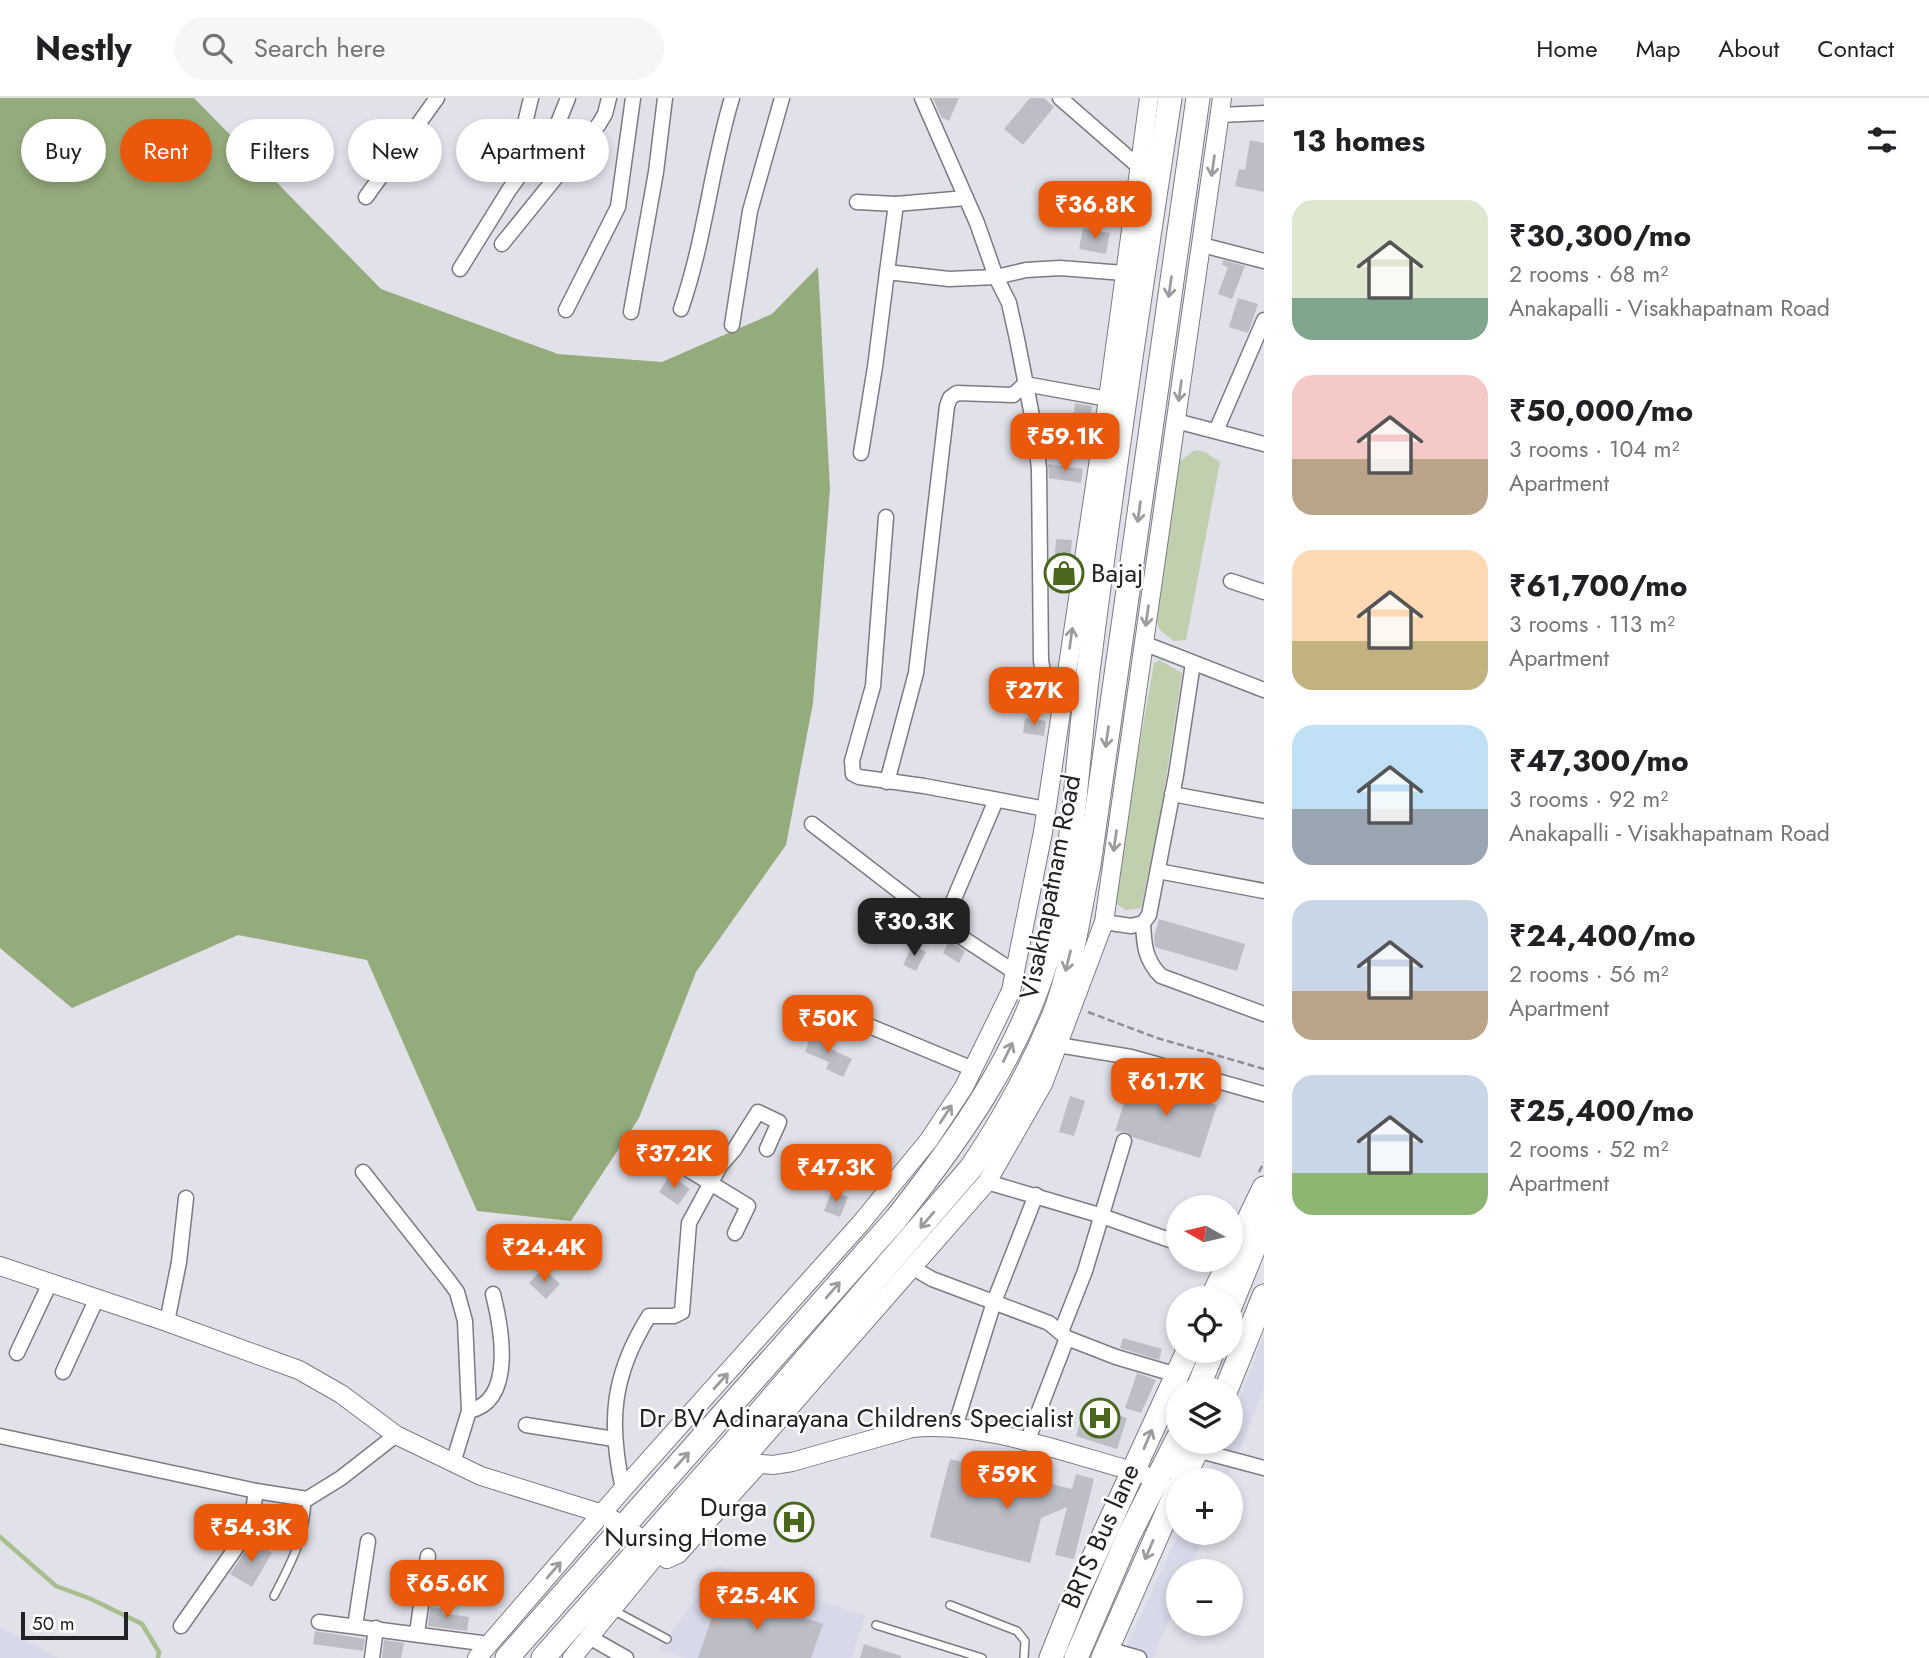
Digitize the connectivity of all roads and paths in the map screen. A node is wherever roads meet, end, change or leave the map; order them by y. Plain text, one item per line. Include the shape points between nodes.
1 (438, 98) edge
2 (531, 98) edge
3 (568, 98) edge
4 (608, 98) edge
5 (634, 98) edge
6 (665, 98) edge
7 (732, 98) edge
8 (782, 98) edge
9 (922, 98) edge
10 (1059, 98) edge
11 (1149, 98) edge
12 (1170, 98) edge
13 (1198, 98) edge
14 (1221, 106) edge
15 (1264, 113) edge
16 (526, 118) dead end
17 (1138, 166) junction
18 (366, 197) dead end
19 (966, 198) junction
20 (857, 202) dead end
21 (896, 204) junction
22 (502, 244) dead end
23 (1202, 245) junction
24 (1264, 261) edge
25 (460, 269) dead end
26 (887, 272) junction
27 (1124, 273) junction
28 (996, 276) junction
29 (681, 309) dead end
30 (566, 310) dead end
31 (632, 312) dead end
32 (1264, 320) edge
33 (732, 325) dead end
34 (1025, 384) junction
35 (1108, 399) junction
36 (1176, 421) junction
37 (1216, 431) junction
38 (1264, 443) edge
39 (861, 453) dead end
40 (886, 517) dead end
41 (1231, 581) dead end
42 (1264, 592) edge
43 (1143, 643) junction
44 (1193, 663) junction
45 (1264, 690) edge
46 (1062, 698) junction
47 (887, 782) junction
48 (1172, 794) junction
49 (996, 800) junction
50 (1046, 809) junction
51 (1264, 811) edge
52 (812, 824) dead end
53 (1158, 871) junction
54 (1264, 891) edge
55 (1104, 922) junction
56 (1143, 923) junction
57 (943, 925) junction
58 (1016, 973) junction
59 (821, 1006) dead end
60 (1083, 1010) dead end
61 (1264, 1014) edge
62 (1058, 1045) junction
63 (973, 1069) junction
64 (1264, 1069) edge
65 (1264, 1094) edge
66 (1124, 1142) dead end
67 (938, 1147) junction
68 (767, 1149) dead end
69 (689, 1170) dead end
70 (363, 1172) dead end
71 (979, 1175) junction
72 (711, 1183) junction
73 (1264, 1188) edge
74 (1036, 1195) junction
75 (186, 1198) dead end
76 (1103, 1216) junction
77 (1264, 1223) edge
78 (1243, 1231) edge
79 (735, 1233) dead end
80 (1166, 1239) edge
81 (0, 1266) edge
82 (913, 1268) junction
83 (50, 1283) junction
84 (1238, 1286) edge
85 (493, 1294) dead end
86 (1264, 1296) edge
87 (97, 1298) junction
88 (994, 1302) junction
89 (167, 1321) junction
90 (1259, 1322) edge
91 (1064, 1335) junction
92 (17, 1353) dead end
93 (1182, 1363) edge
94 (63, 1372) dead end
95 (1177, 1375) junction
96 (1233, 1377) edge
97 (469, 1411) junction
98 (526, 1425) dead end
99 (955, 1427) junction
100 (396, 1435) junction
101 (0, 1436) edge
102 (614, 1438) junction
103 (1027, 1442) junction
104 (1171, 1454) edge
105 (1223, 1454) edge
106 (453, 1463) junction
107 (750, 1463) junction
108 (1264, 1468) edge
109 (1162, 1480) edge
110 (623, 1489) junction
111 (256, 1491) junction
112 (307, 1499) junction
113 (603, 1514) junction
114 (624, 1526) junction
115 (368, 1541) dead end
116 (652, 1547) junction
117 (428, 1556) dead end
118 (274, 1596) dead end
119 (950, 1605) dead end
120 (612, 1610) junction
121 (319, 1622) dead end
122 (876, 1625) dead end
123 (181, 1626) dead end
124 (355, 1626) junction
125 (376, 1628) junction
126 (417, 1633) junction
127 (589, 1637) junction
128 (667, 1639) dead end
129 (498, 1651) edge
130 (1105, 1653) edge
131 (372, 1658) edge
132 (477, 1658) edge
133 (543, 1658) edge
134 (572, 1658) edge
135 (626, 1658) edge
136 (982, 1658) edge
137 (1024, 1658) edge
138 (1051, 1658) edge
139 (1076, 1658) edge
140 (1139, 1658) edge

1 - 18 street
2 - 16 street
3 - 25 street via 558,123
4 - 22 street via 599,124
5 - 30 street via 618,207
6 - 31 street
7 - 29 street
8 - 33 street via 750,211
9 - 19 street
10 - 17 street
11 - 17 street
67 -> 12 main road via 979,1104 1028,1010 1048,955 1068,857 1090,654
13 -> 71 main road, Visakhapatnam Road via 1083,892 1054,1015 993,1135
14 - 15 street
14 -> 23 street
17 - 27 street
19 - 21 street
19 - 28 street
20 - 21 street
21 - 26 street
23 - 24 street
23 -> 36 street
26 - 28 street via 949,279
26 - 39 street
27 - 28 street via 1060,268
27 - 35 street
28 - 34 street via 1009,303
32 - 37 street
34 - 35 street
34 - 46 street via 1039,469 1041,661 1044,675
34 - 47 street via 1013,396 957,393 950,398 916,673
46 -> 35 street
36 - 37 street
36 -> 43 street
37 - 38 street
40 - 47 street via 873,686 851,768 859,777
41 - 42 street
43 - 44 street
43 -> 55 street
44 - 45 street
44 - 48 street
46 - 50 street
47 - 49 street
48 - 51 street
48 - 53 street
49 - 50 street
49 - 57 street
50 - 58 street
52 - 57 street
53 - 54 street
53 - 56 street via 1149,915
55 - 56 street
55 - 62 street
56 - 61 street via 1144,948 1161,976
57 - 58 street
58 - 63 street
59 - 63 street
60 - 64 path via 1157,1038
62 - 65 street via 1131,1057
62 - 71 street via 1043,1084
67 -> 63 street
66 - 76 street
110 -> 67 street via 860,1224
114 -> 67 main road via 896,1219
68 - 72 street via 779,1122 758,1112
69 - 72 street
70 - 97 street via 457,1292 465,1321
71 - 74 street
71 - 82 street
71 -> 116 main road, Visakhapatnam Road
72 - 79 street via 748,1206
72 - 102 street via 687,1229 682,1312 649,1316 624,1366
73 - 78 main road
74 - 76 street
74 - 88 street
75 - 89 street
76 - 80 street
76 - 91 street
77 - 84 main road
81 - 83 street
82 - 88 street
82 - 107 street
83 - 87 street
83 - 92 street
85 - 97 street via 503,1355 487,1404
86 - 90 main road
87 - 89 street
87 - 94 street
88 - 91 street via 1049,1323
88 - 99 street
89 - 100 street via 299,1370
90 - 96 main road
91 - 95 street
91 - 103 street
93 - 95 main road
109 -> 95 main road
97 - 106 street
98 - 102 street
99 - 103 street
99 - 107 street via 912,1428 792,1462
100 - 106 street
100 - 112 street
101 - 111 street
102 - 110 street
103 - 109 street
104 - 109 main road, BRTS Bus lane
105 - 108 street
106 - 113 street
107 - 116 street
109 -> 130 main road
109 - 138 main road via 1075,1598
109 - 139 main road, BRTS Bus lane via 1128,1537
110 - 113 street
111 - 112 street
111 - 123 street via 247,1532
112 - 118 lane via 296,1553
113 - 114 street
129 -> 113 street
114 - 116 street
114 - 129 main road
115 - 124 street
116 - 120 street
116 - 133 main road, Visakhapatnam Road
117 - 126 street
119 - 137 lane via 1017,1631 1025,1641
120 - 127 street
120 - 128 lane
121 - 124 street
122 - 136 lane
124 - 125 street
125 - 126 street
125 - 131 street
126 - 129 street
127 - 134 street
127 - 135 street
129 - 132 street
130 - 140 street

